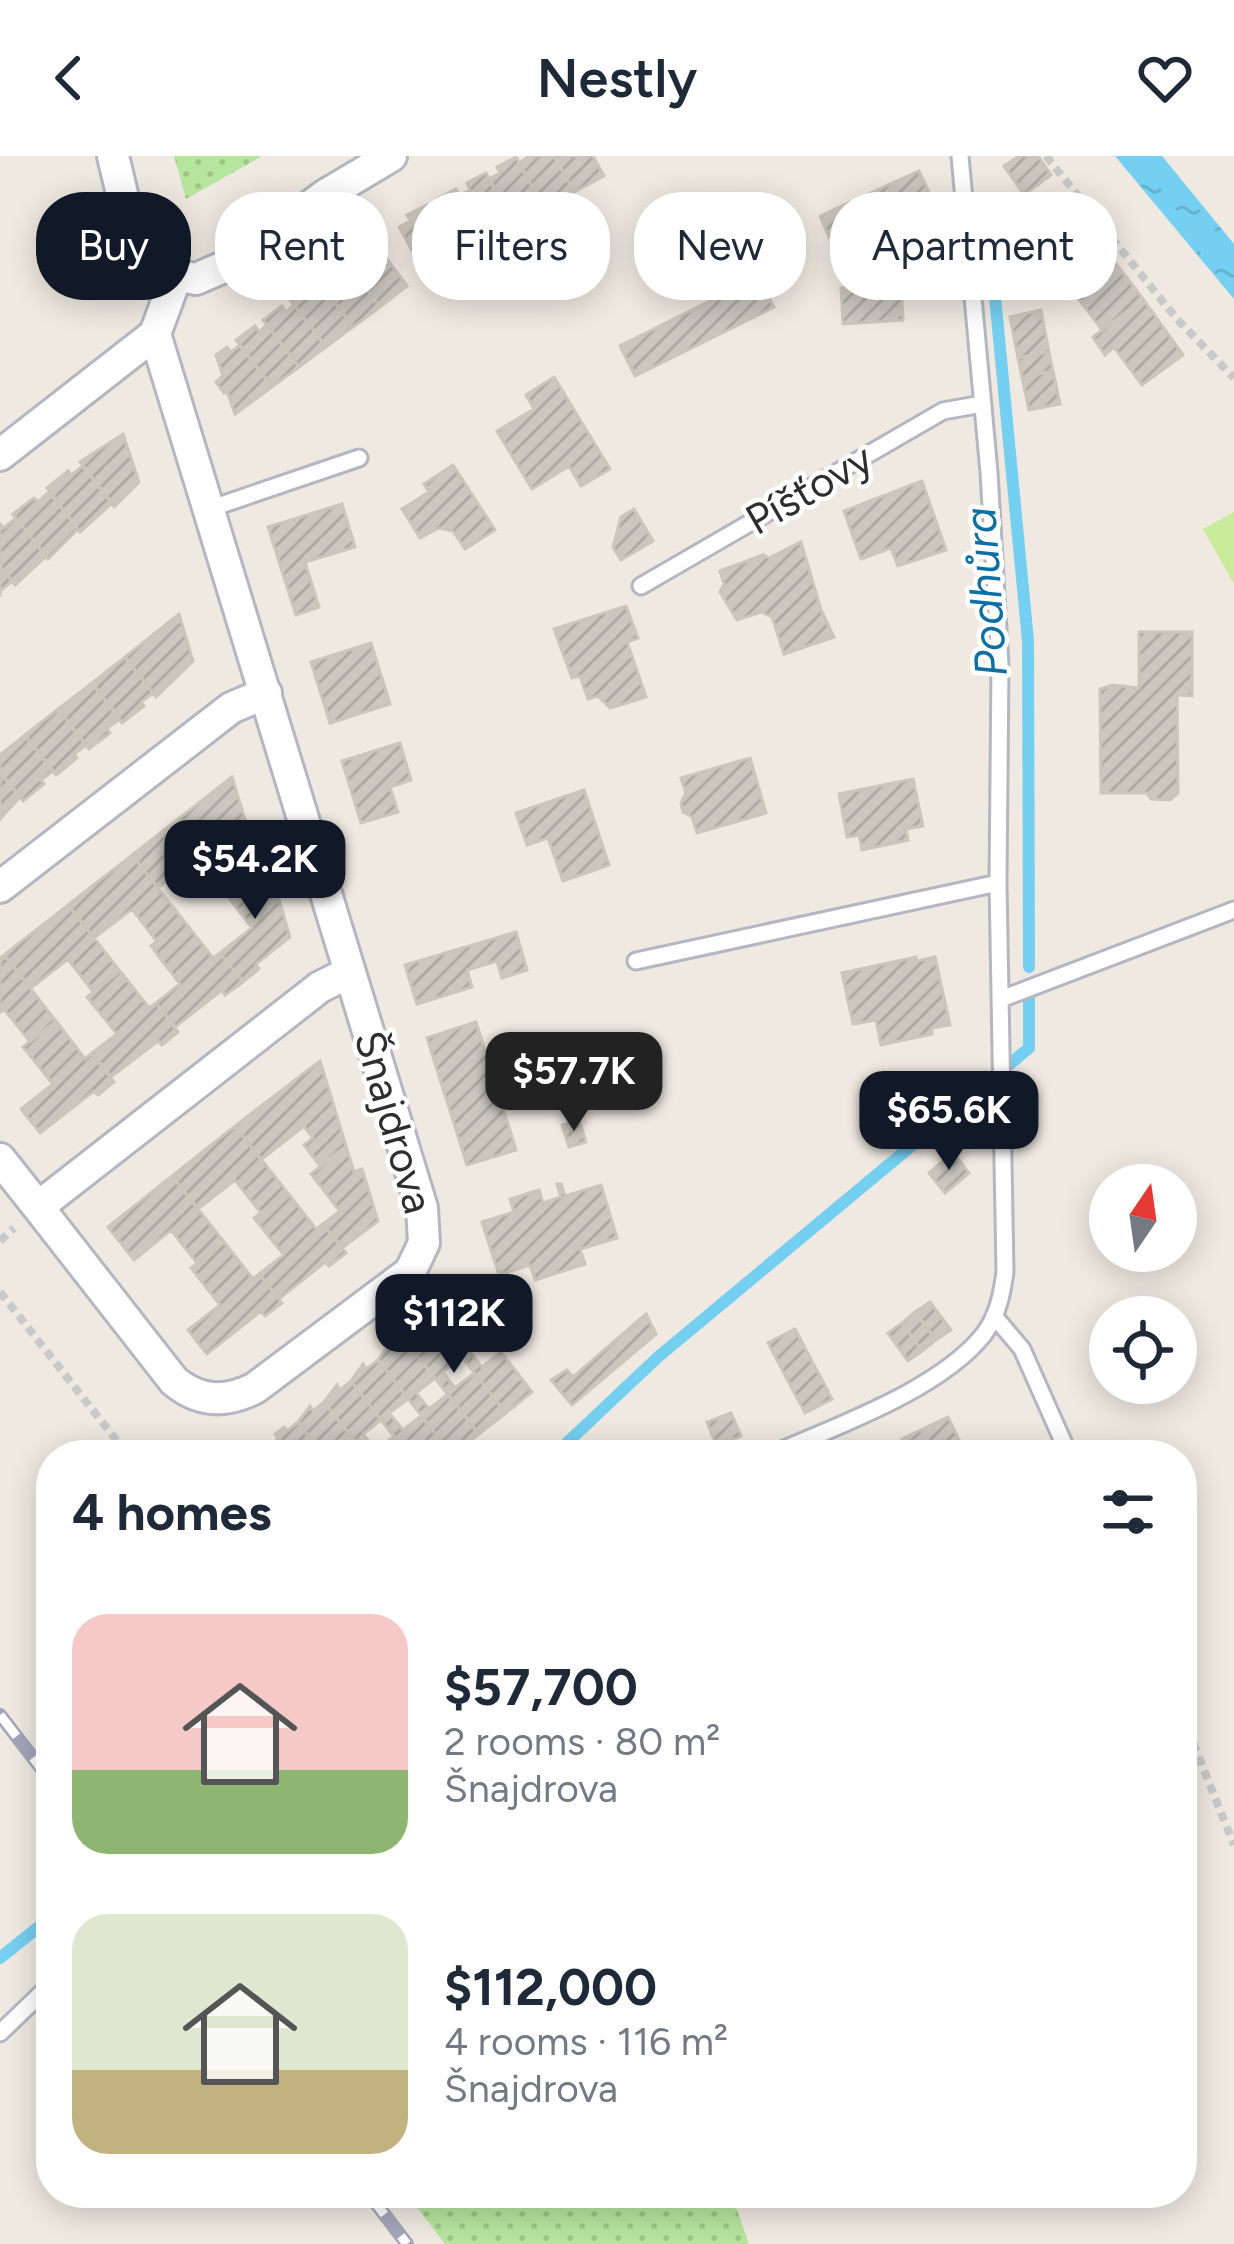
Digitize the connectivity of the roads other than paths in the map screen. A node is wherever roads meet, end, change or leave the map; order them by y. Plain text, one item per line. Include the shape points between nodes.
1 (113, 156) edge
2 (391, 156) edge
3 (960, 156) edge
4 (122, 192) edge
5 (191, 278) edge
6 (168, 300) edge
7 (155, 334) junction
8 (982, 404) junction
9 (0, 455) edge
10 (359, 458) dead end
11 (209, 508) junction
12 (641, 586) dead end
13 (266, 693) junction
14 (998, 883) junction
15 (0, 887) edge
16 (1234, 910) edge
17 (636, 962) dead end
18 (350, 972) junction
19 (1001, 999) junction
20 (0, 1159) edge
21 (38, 1207) junction
22 (994, 1316) junction
23 (804, 1440) edge
24 (1062, 1440) edge
25 (36, 1998) edge
26 (0, 2033) edge

1 - 4 street
2 - 5 street via 222,270
3 - 8 lane
6 - 7 street
7 - 9 street
7 - 11 street, Šnajdrova
8 - 12 lane, Píšťovy via 943,411
8 - 14 lane via 1000,665
10 - 11 lane
11 - 13 street, Šnajdrova
13 - 15 street via 231,708
13 - 18 street, Šnajdrova
14 - 17 lane
14 - 19 lane
16 - 19 lane
18 - 21 street, Šnajdrova via 320,987
18 - 21 street, Šnajdrova via 422,1208 424,1243 410,1272 255,1388 201,1398 174,1381
19 - 22 lane via 1007,1247
20 - 21 street, Šnajdrova
22 - 23 lane via 969,1348 904,1395
22 - 24 lane via 1022,1348
25 - 26 lane

